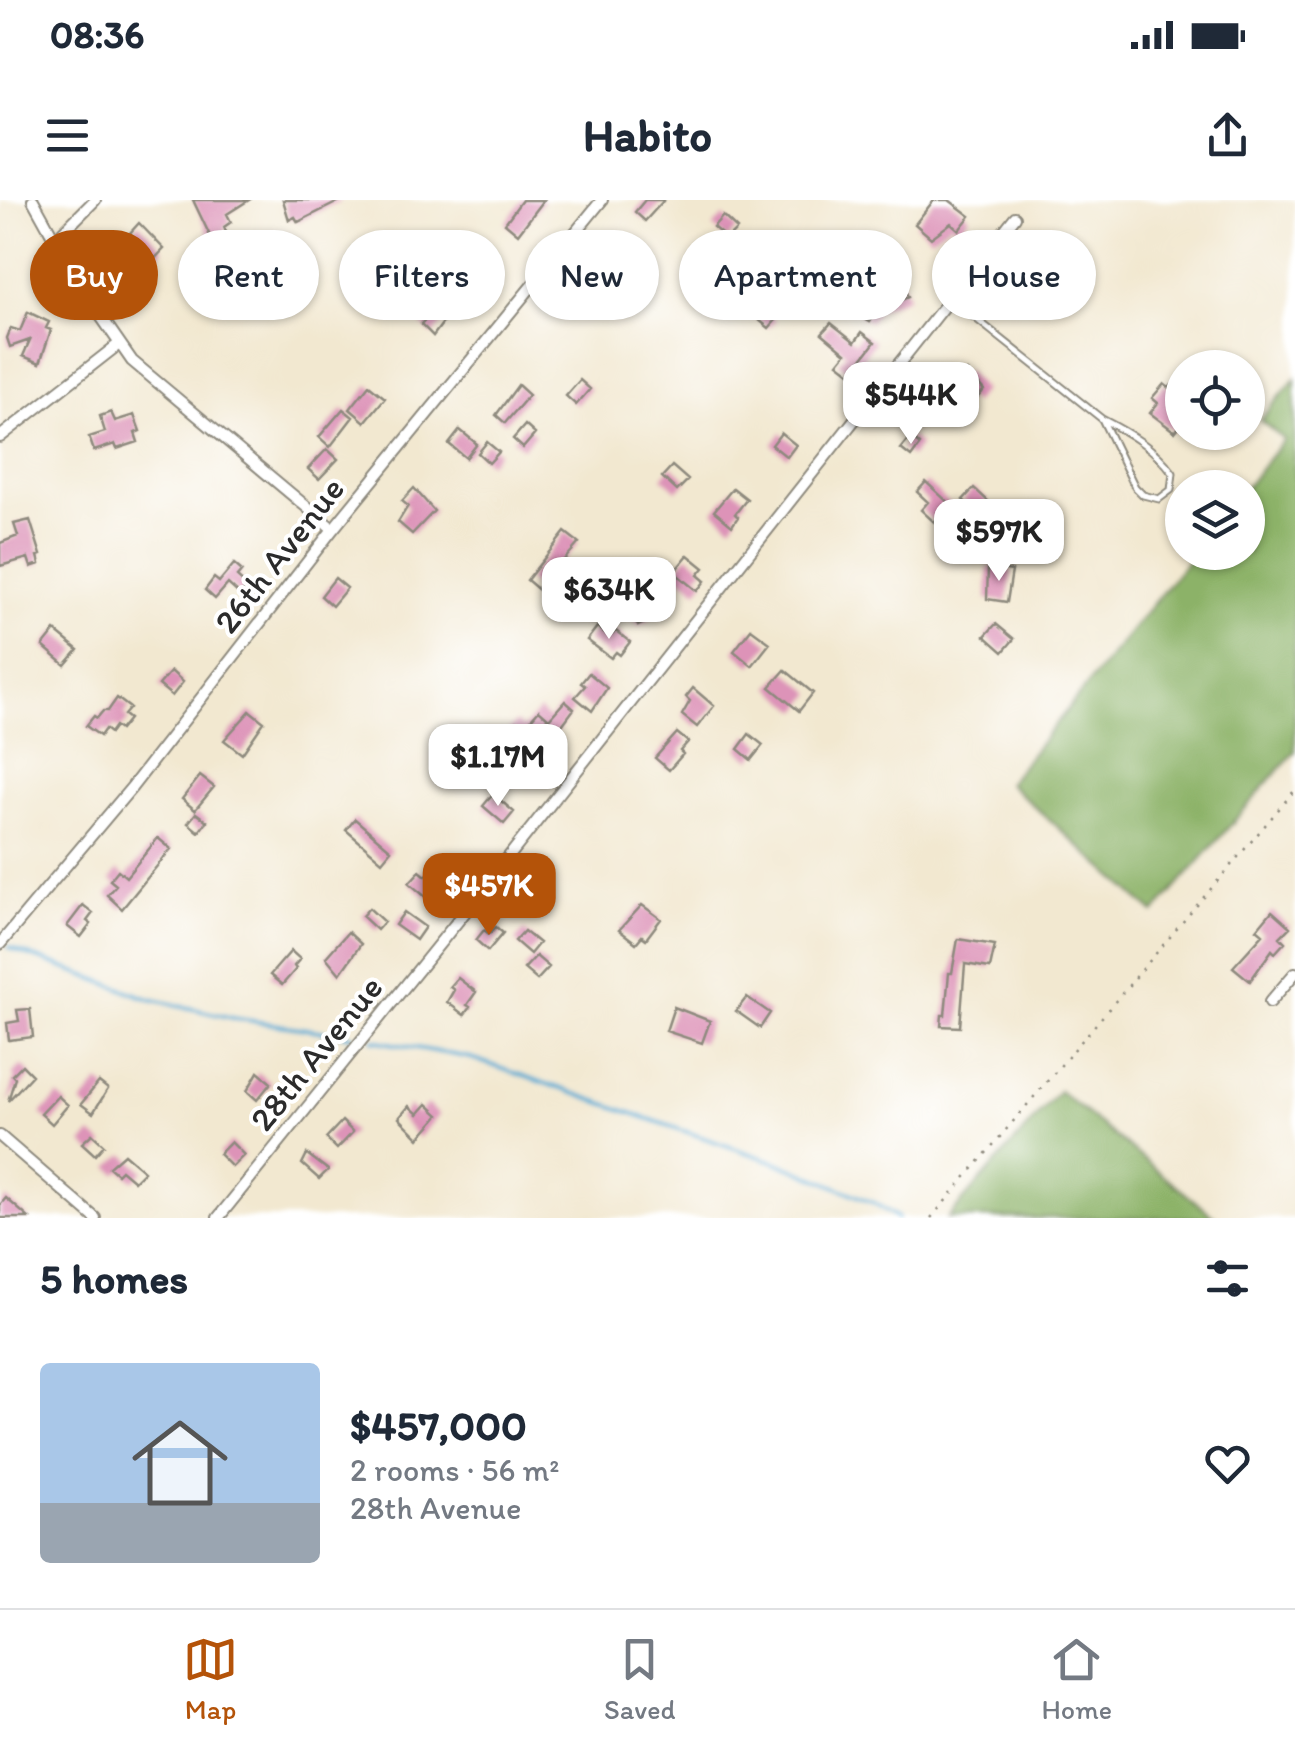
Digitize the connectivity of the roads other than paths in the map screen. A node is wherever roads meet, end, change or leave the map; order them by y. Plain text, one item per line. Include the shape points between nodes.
1 (33, 200) edge
2 (95, 200) edge
3 (602, 200) edge
4 (1016, 216) dead end
5 (51, 230) edge
6 (65, 230) edge
7 (1005, 230) edge
8 (103, 320) edge
9 (934, 320) edge
10 (979, 320) edge
11 (119, 344) junction
12 (1102, 419) junction
13 (0, 437) edge
14 (332, 528) junction
15 (0, 944) edge
16 (1295, 973) edge
17 (1270, 1002) dead end
18 (0, 1136) edge
19 (95, 1218) edge
20 (218, 1218) edge

1 - 5 street
2 - 6 street
3 - 14 street, 26th Avenue
4 - 7 street, 28th Avenue
8 - 11 street
9 - 20 street, 28th Avenue
10 - 12 lane
11 - 13 street
11 - 14 street
12 - 12 lane via 1142,496 1159,499 1171,490 1173,474 1162,459
14 - 15 street, 26th Avenue via 132,787
16 - 17 street
18 - 19 street

